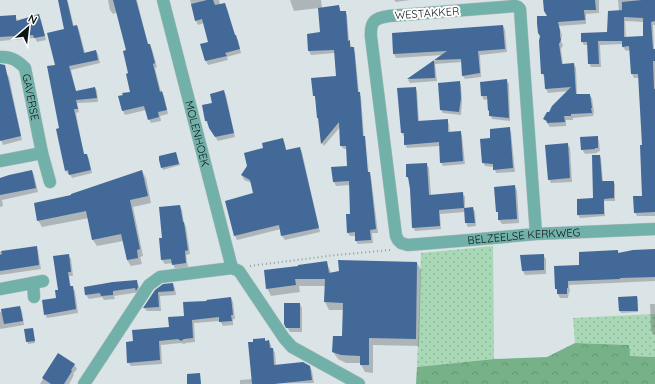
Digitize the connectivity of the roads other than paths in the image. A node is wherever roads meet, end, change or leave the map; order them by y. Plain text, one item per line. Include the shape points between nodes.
1 (163, 0) edge
2 (0, 57) edge
3 (42, 154) junction
4 (0, 161) edge
5 (50, 182) dead end
6 (655, 229) edge
7 (536, 234) junction
8 (398, 239) joint
9 (232, 268) junction
10 (0, 289) edge
11 (34, 297) dead end
12 (84, 384) edge
13 (359, 384) edge

1 - 9 street, MOLENHOEK
2 - 3 street, GAVERSE via 5,56 17,61 25,68
3 - 4 street
3 - 5 street, GAVERSE
6 - 7 street, BELZEELSE KERKWEG
7 - 8 street, BELZEELSE KERKWEG via 408,245
7 - 8 street, WESTAKKER via 520,9 515,6 381,17 372,24 371,38
9 - 12 street via 160,277 149,285
9 - 13 street via 239,271 292,347
10 - 11 street via 38,282

